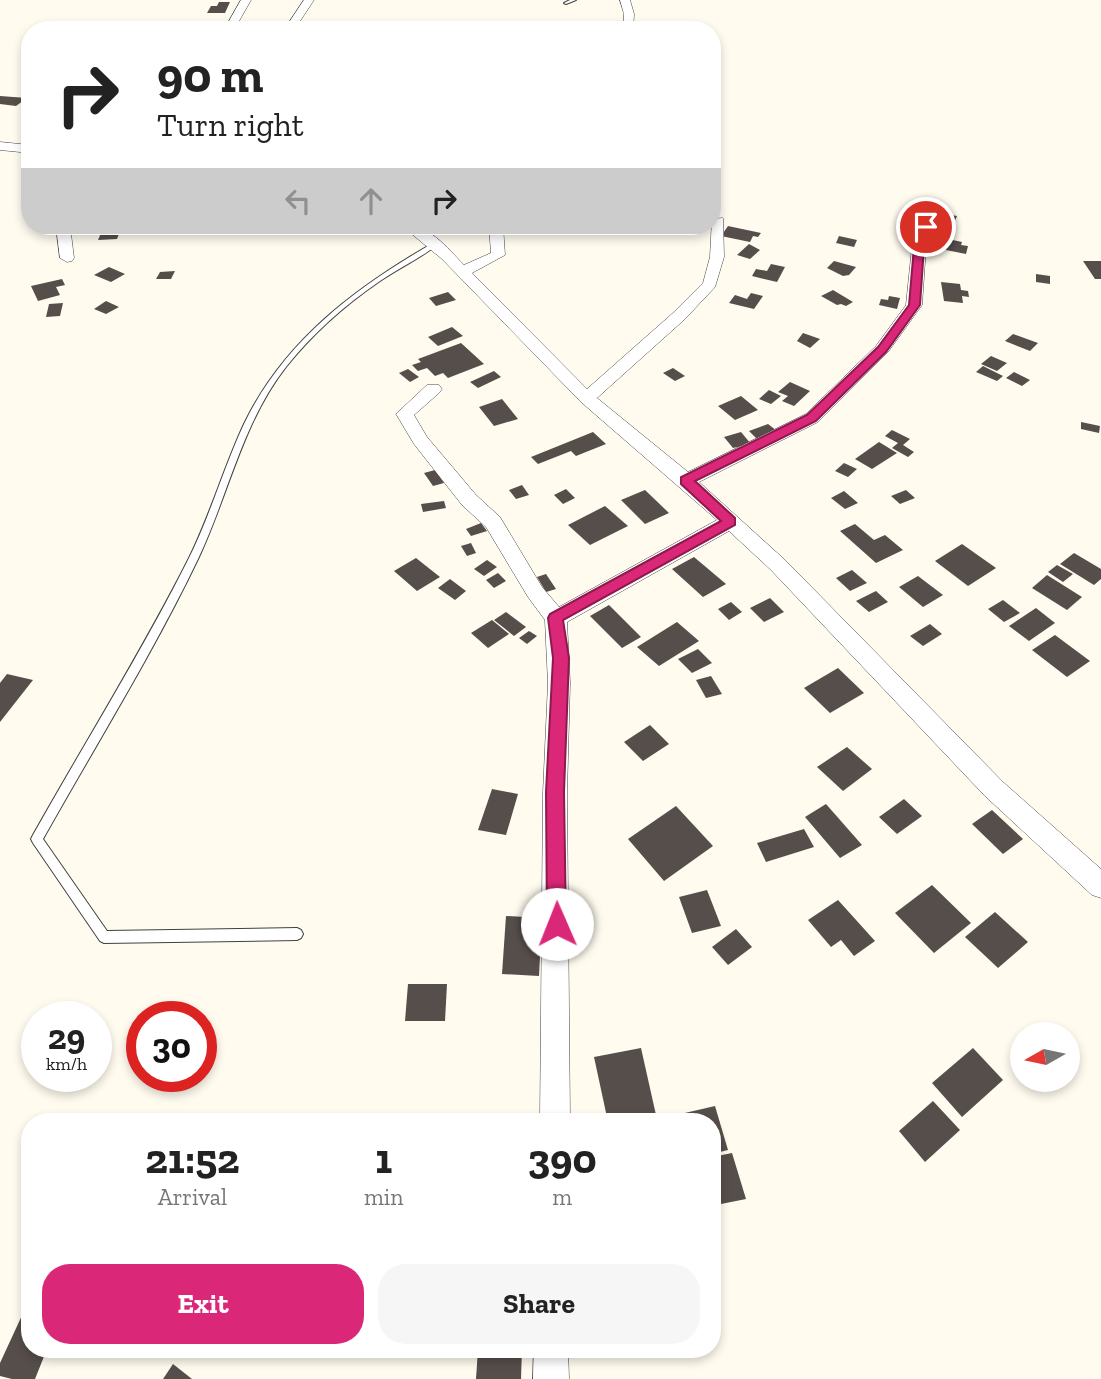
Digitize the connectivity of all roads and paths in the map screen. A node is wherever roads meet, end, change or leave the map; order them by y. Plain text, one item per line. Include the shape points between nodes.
1 (246, 0) edge
2 (309, 0) edge
3 (574, 0) edge
4 (625, 0) edge
5 (566, 3) dead end
6 (234, 21) edge
7 (295, 21) edge
8 (629, 21) edge
9 (0, 146) edge
10 (21, 148) edge
11 (932, 206) dead end
12 (64, 235) edge
13 (422, 235) edge
14 (497, 235) edge
15 (718, 235) edge
16 (435, 244) junction
17 (67, 258) dead end
18 (462, 272) junction
19 (433, 389) dead end
20 (587, 398) junction
21 (686, 481) junction
22 (730, 522) junction
23 (555, 618) junction
24 (1101, 886) edge
25 (297, 934) dead end
26 (555, 1113) edge
27 (551, 1358) edge
28 (551, 1379) edge

1 - 6 street
2 - 7 street
3 - 5 lane
4 - 8 street
9 - 10 street
11 - 21 street via 919,247 914,305 882,349 812,418
12 - 17 street
13 - 16 street
14 - 18 street via 498,255
15 - 20 street via 710,284
16 - 18 street
16 - 25 lane via 344,303 279,369 250,422 193,560 37,839 104,937
18 - 20 street
19 - 23 street via 405,414 420,440 493,522
20 - 21 street
21 - 22 street
22 - 23 street
22 - 24 street via 778,565 994,789
23 - 26 street via 561,658 555,792
27 - 28 street

